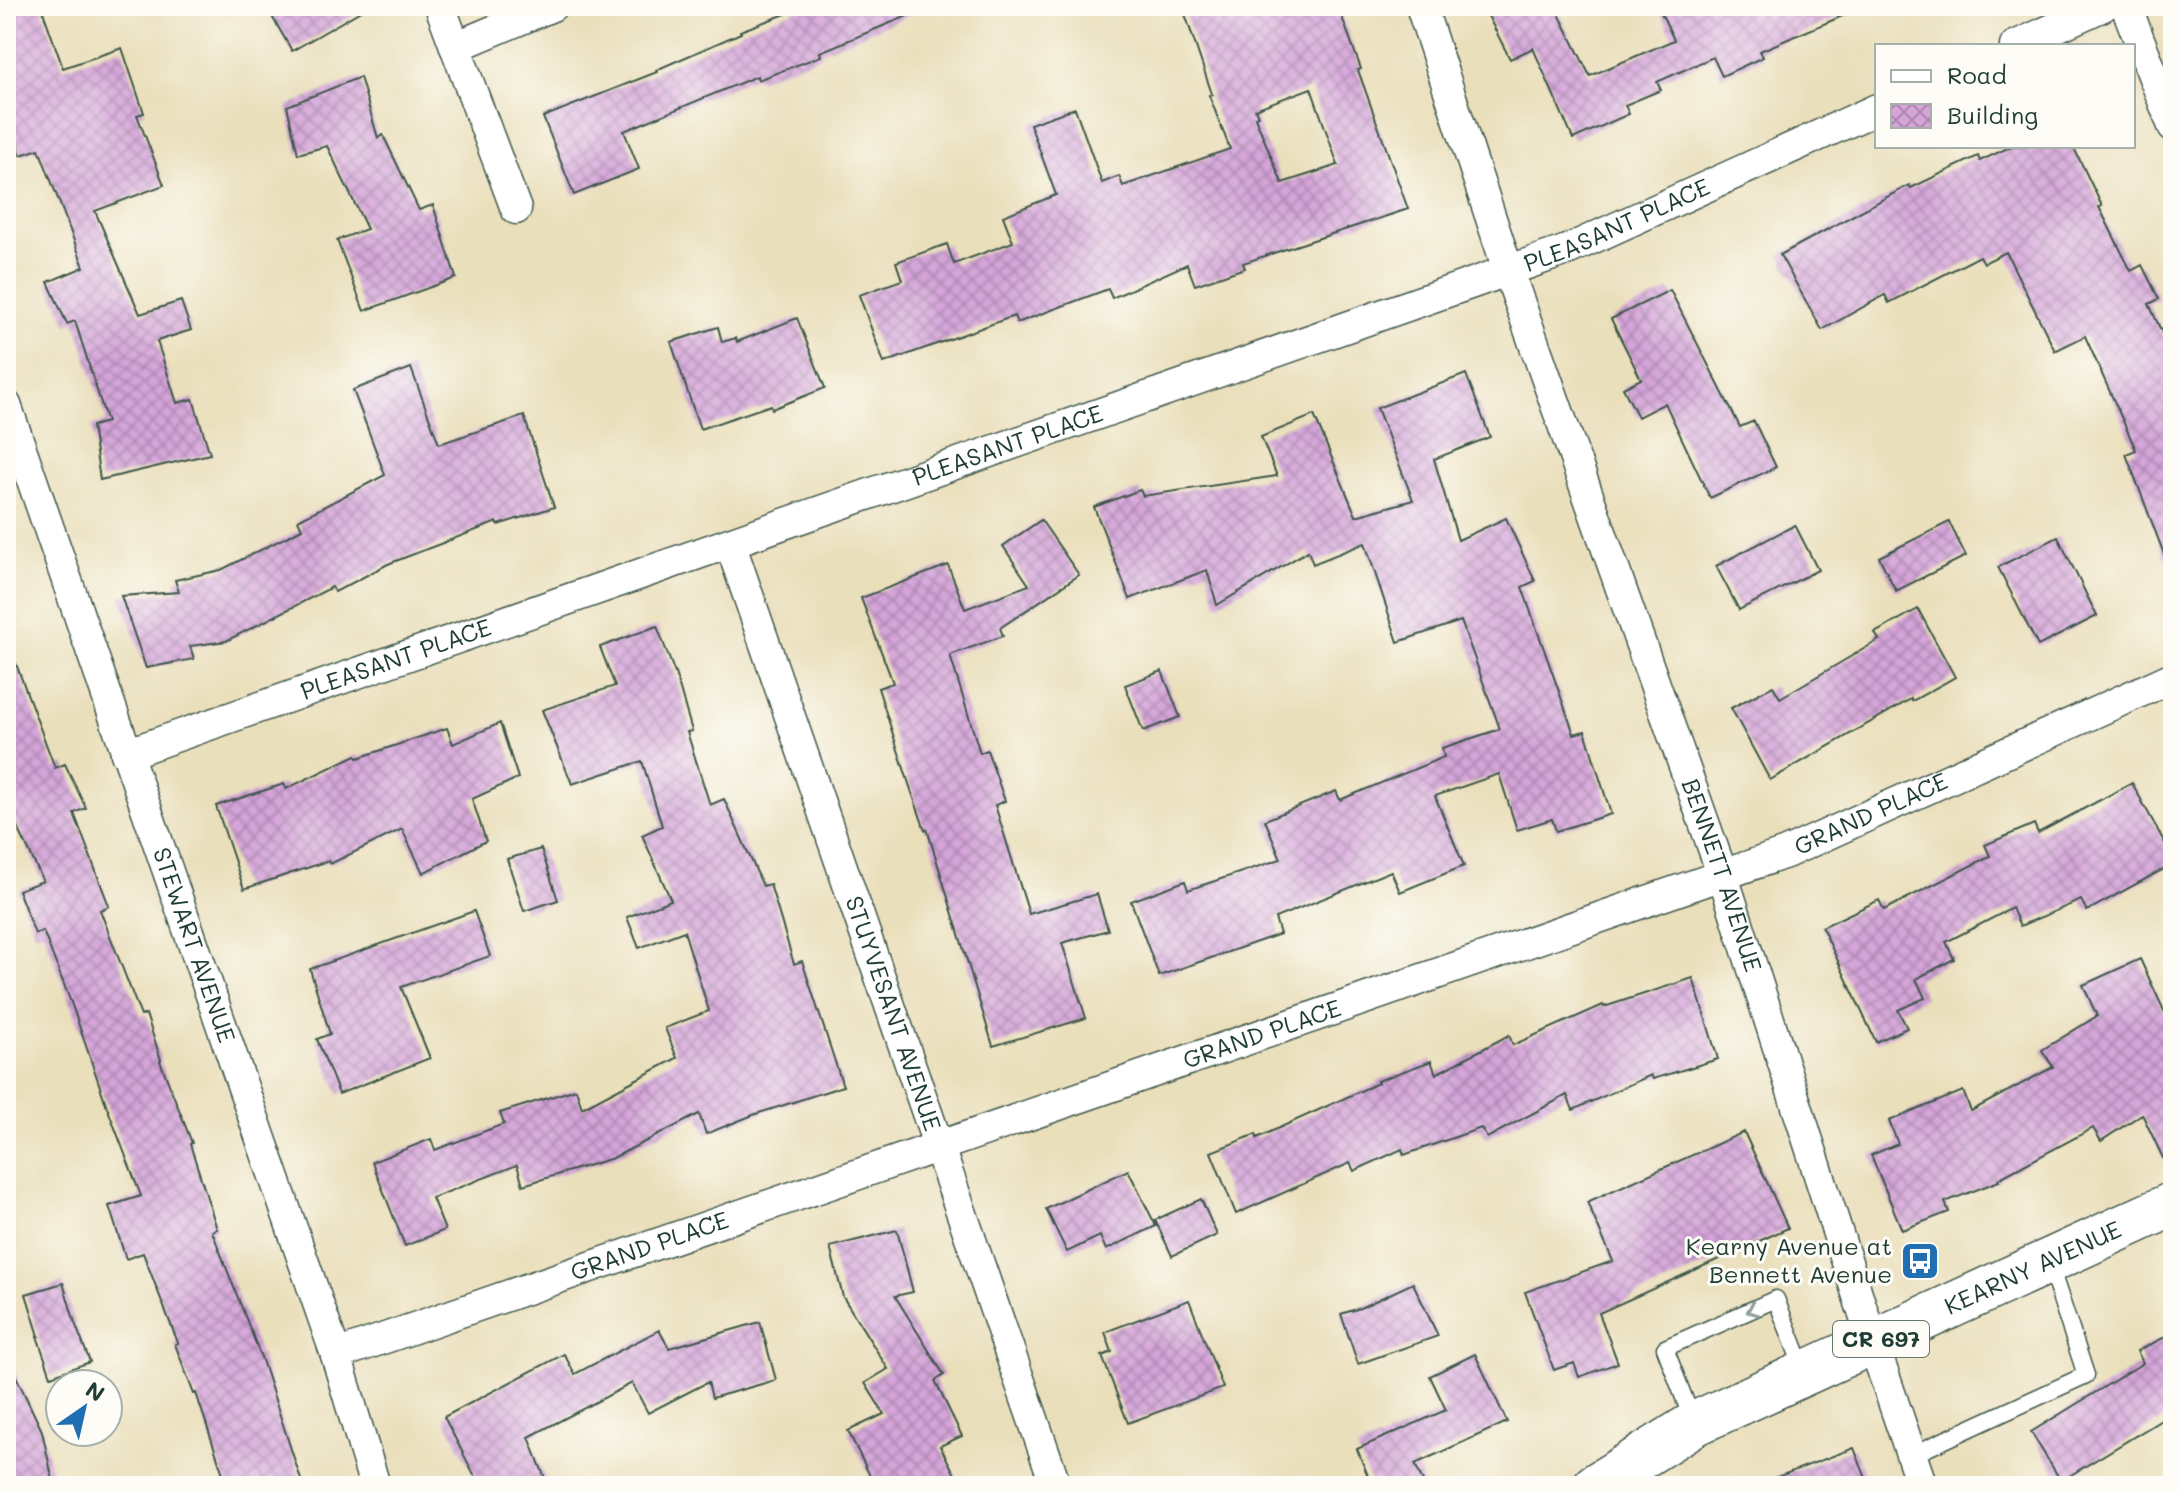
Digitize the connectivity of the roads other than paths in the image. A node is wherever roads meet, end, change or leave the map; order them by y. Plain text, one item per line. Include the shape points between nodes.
1 (440, 6) edge
2 (552, 6) edge
3 (1421, 6) edge
4 (2103, 6) edge
5 (2126, 6) edge
6 (2019, 44) edge
7 (455, 47) junction
8 (1875, 110) edge
9 (2173, 126) edge
10 (516, 209) dead end
11 (1508, 270) junction
12 (6, 405) edge
13 (730, 543) junction
14 (2173, 677) edge
15 (126, 754) junction
16 (1723, 876) junction
17 (940, 1146) junction
18 (2173, 1204) edge
19 (2049, 1261) junction
20 (1873, 1343) junction
21 (336, 1355) junction
22 (1805, 1374) junction
23 (1694, 1424) junction
24 (1912, 1455) junction
25 (375, 1486) edge
26 (1056, 1486) edge
27 (1595, 1486) edge
28 (1922, 1486) edge

1 - 7 street
2 - 7 street
3 - 11 street, BENNETT AVENUE
4 - 6 street
5 - 9 street
7 - 10 street
8 - 11 street, PLEASANT PLACE via 1567,250
11 - 13 street, PLEASANT PLACE
11 - 16 street, BENNETT AVENUE
12 - 15 street, STEWART AVENUE
13 - 15 street, PLEASANT PLACE
13 - 17 street, STUYVESANT AVENUE
14 - 16 street, GRAND PLACE via 1786,853
15 - 21 street, STEWART AVENUE
16 - 17 street, GRAND PLACE
16 - 20 street, BENNETT AVENUE
17 - 21 street, GRAND PLACE
17 - 26 street, STUYVESANT AVENUE
18 - 19 main road, KEARNY AVENUE / CR 697
19 - 20 main road, KEARNY AVENUE / CR 697
19 - 24 lane via 2086,1375
20 - 22 main road, KEARNY AVENUE / CR 697
20 - 24 street, BENNETT AVENUE
21 - 25 street, STEWART AVENUE
22 - 23 main road, KEARNY AVENUE / CR 697
22 -> 23 lane via 1776,1299 1665,1348
23 - 27 main road, KEARNY AVENUE / CR 697
24 - 28 street, BENNETT AVENUE

